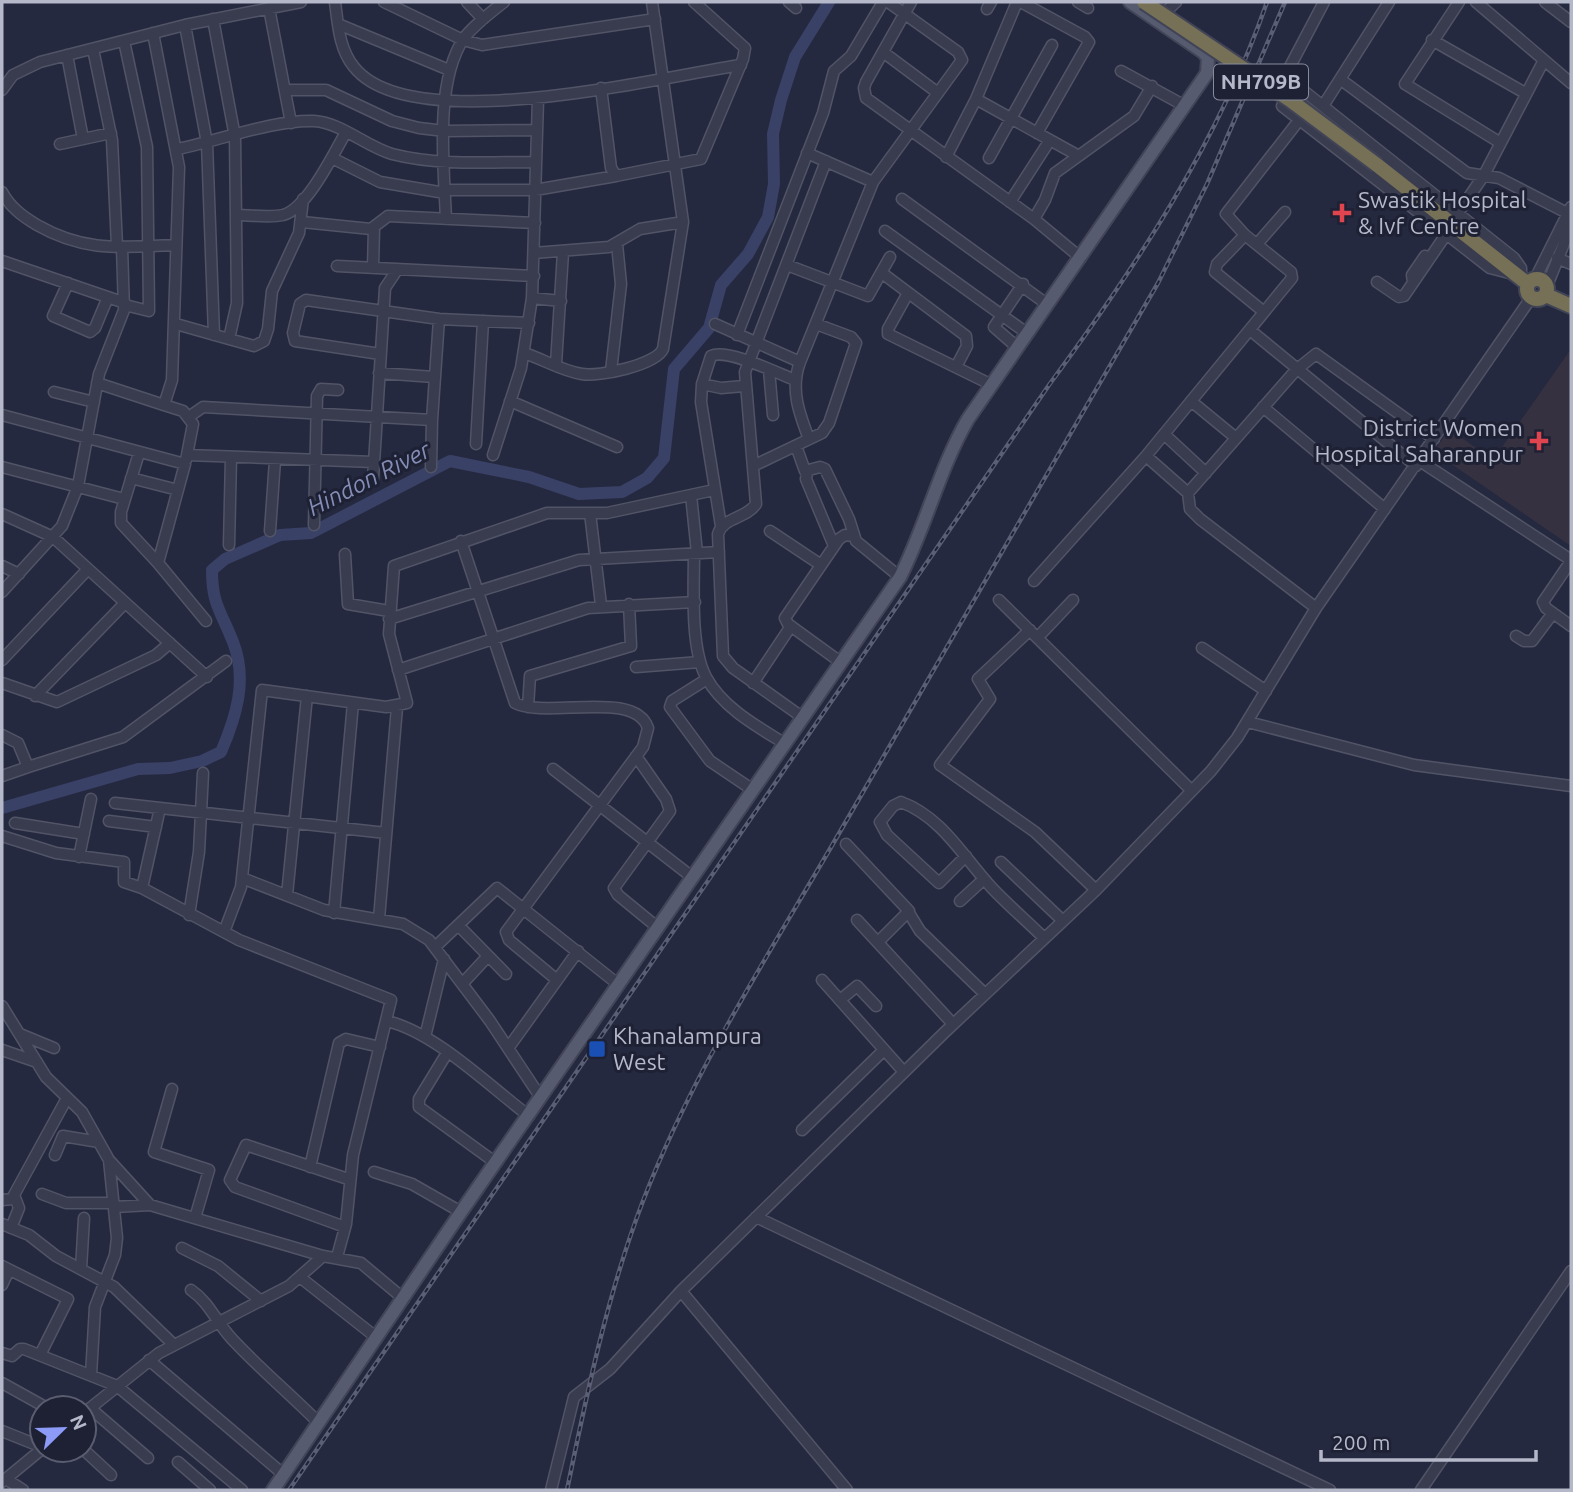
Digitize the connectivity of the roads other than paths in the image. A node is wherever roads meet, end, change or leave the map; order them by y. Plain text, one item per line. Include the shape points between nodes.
1 (301, 2) edge
2 (335, 2) edge
3 (384, 2) edge
4 (467, 2) edge
5 (504, 2) edge
6 (652, 2) edge
7 (694, 2) edge
8 (886, 2) edge
9 (911, 2) edge
10 (1019, 2) edge
11 (1078, 2) edge
12 (1130, 2) edge
13 (1144, 2) edge
14 (1176, 2) edge
15 (1324, 2) edge
16 (1389, 2) edge
17 (1459, 2) edge
18 (1476, 2) edge
19 (1545, 2) edge
20 (269, 8) junction
21 (1087, 8) dead end
22 (905, 13) junction
23 (213, 19) junction
24 (482, 19) junction
25 (655, 19) junction
26 (1156, 20) junction
27 (1571, 22) edge
28 (338, 24) junction
29 (185, 25) junction
30 (153, 33) junction
31 (463, 40) junction
32 (1432, 40) junction
33 (124, 41) junction
34 (1052, 45) dead end
35 (93, 49) junction
36 (883, 52) junction
37 (67, 55) junction
38 (1544, 60) junction
39 (741, 65) junction
40 (449, 70) junction
41 (1121, 71) dead end
42 (662, 77) junction
43 (1340, 79) junction
44 (1571, 83) edge
45 (1152, 86) junction
46 (601, 88) junction
47 (2, 90) edge
48 (285, 90) junction
49 (938, 93) junction
50 (1525, 93) junction
51 (538, 99) junction
52 (976, 99) junction
53 (446, 103) junction
54 (1185, 106) junction
55 (1282, 106) dead end
56 (1323, 106) junction
57 (1010, 118) junction
58 (1300, 119) junction
59 (291, 123) junction
60 (537, 130) junction
61 (445, 131) junction
62 (909, 131) junction
63 (346, 132) junction
64 (111, 133) junction
65 (1037, 133) junction
66 (235, 136) junction
67 (83, 139) junction
68 (1050, 140) junction
69 (1499, 142) junction
70 (207, 143) junction
71 (60, 144) dead end
72 (178, 149) junction
73 (807, 153) junction
74 (1077, 155) junction
75 (946, 157) junction
76 (332, 158) junction
77 (989, 158) dead end
78 (826, 161) junction
79 (536, 162) junction
80 (445, 163) junction
81 (675, 166) junction
82 (1483, 175) junction
83 (616, 176) junction
84 (873, 182) junction
85 (535, 190) junction
86 (2, 192) edge
87 (445, 192) junction
88 (303, 199) junction
89 (902, 199) dead end
90 (1010, 202) junction
91 (6, 208) edge
92 (1285, 212) dead end
93 (1570, 212) edge
94 (1458, 213) junction
95 (238, 215) junction
96 (446, 219) junction
97 (1034, 219) junction
98 (302, 222) junction
99 (683, 222) junction
100 (535, 223) junction
101 (1571, 226) edge
102 (374, 228) junction
103 (885, 231) dead end
104 (1444, 231) junction
105 (1245, 235) junction
106 (617, 244) junction
107 (1257, 244) junction
108 (176, 245) junction
109 (120, 246) junction
110 (147, 246) junction
111 (563, 252) junction
112 (534, 253) junction
113 (890, 257) dead end
114 (1081, 258) junction
115 (1557, 258) junction
116 (2, 261) edge
117 (1571, 264) edge
118 (787, 265) junction
119 (337, 266) dead end
120 (373, 268) junction
121 (397, 270) junction
122 (882, 273) junction
123 (534, 276) junction
124 (833, 281) junction
125 (1377, 282) dead end
126 (68, 283) junction
127 (1023, 284) junction
128 (1532, 285) junction
129 (908, 293) junction
130 (108, 297) junction
131 (533, 298) junction
132 (561, 301) junction
133 (125, 304) junction
134 (1048, 305) junction
135 (1571, 306) edge
136 (1264, 312) junction
137 (382, 313) junction
138 (1003, 314) junction
139 (439, 319) junction
140 (484, 321) junction
141 (529, 323) junction
142 (176, 324) junction
143 (715, 324) dead end
144 (816, 324) junction
145 (1250, 330) junction
146 (1028, 334) junction
147 (214, 335) junction
148 (737, 335) junction
149 (229, 339) junction
150 (755, 344) junction
151 (1018, 348) junction
152 (524, 353) junction
153 (380, 354) junction
154 (748, 361) junction
155 (800, 362) junction
156 (556, 364) junction
157 (956, 367) junction
158 (769, 370) junction
159 (1296, 370) junction
160 (611, 371) junction
161 (379, 373) junction
162 (434, 377) junction
163 (795, 380) junction
164 (97, 383) junction
165 (702, 384) junction
166 (992, 385) junction
167 (744, 386) junction
168 (338, 390) dead end
169 (54, 393) dead end
170 (510, 401) junction
171 (1191, 401) junction
172 (94, 402) junction
173 (164, 405) junction
174 (1263, 407) junction
175 (2, 415) edge
176 (319, 415) junction
177 (773, 415) dead end
178 (190, 416) junction
179 (376, 417) junction
180 (432, 420) junction
181 (1164, 434) junction
182 (89, 438) junction
183 (1236, 438) junction
184 (810, 439) junction
185 (1434, 439) junction
186 (476, 444) dead end
187 (796, 446) junction
188 (617, 447) dead end
189 (139, 453) junction
190 (493, 455) dead end
191 (1146, 456) junction
192 (231, 457) junction
193 (186, 460) junction
194 (275, 460) junction
195 (317, 462) junction
196 (374, 462) junction
197 (1418, 463) junction
198 (752, 466) junction
199 (2, 467) edge
200 (431, 467) dead end
201 (807, 472) junction
202 (1206, 473) junction
203 (131, 478) junction
204 (373, 479) dead end
205 (78, 486) junction
206 (178, 490) junction
207 (714, 490) junction
208 (1188, 493) junction
209 (691, 495) junction
210 (124, 499) junction
211 (1385, 509) junction
212 (590, 513) junction
213 (2, 514) edge
214 (314, 526) dead end
215 (721, 526) junction
216 (270, 531) dead end
217 (770, 531) dead end
218 (853, 536) junction
219 (54, 537) junction
220 (461, 541) junction
221 (229, 545) dead end
222 (834, 547) junction
223 (719, 552) junction
224 (696, 553) junction
225 (345, 554) dead end
226 (595, 557) junction
227 (1571, 561) edge
228 (158, 563) junction
229 (821, 565) junction
230 (2, 566) edge
231 (88, 569) junction
232 (19, 574) junction
233 (900, 577) junction
234 (1034, 581) dead end
235 (477, 590) junction
236 (2, 592) edge
237 (999, 600) dead end
238 (1073, 600) dead end
239 (695, 601) junction
240 (125, 604) junction
241 (629, 604) junction
242 (601, 605) junction
243 (1316, 608) junction
244 (1553, 613) junction
245 (389, 615) junction
246 (206, 621) dead end
247 (791, 626) junction
248 (1571, 626) edge
249 (1030, 629) junction
250 (1516, 636) dead end
251 (1038, 637) junction
252 (492, 639) junction
253 (170, 642) junction
254 (1202, 648) dead end
255 (2, 660) edge
256 (226, 661) dead end
257 (839, 661) junction
258 (701, 662) junction
259 (636, 667) dead end
260 (398, 670) junction
261 (206, 677) junction
262 (707, 679) junction
263 (2, 683) edge
264 (753, 683) junction
265 (1266, 691) junction
266 (307, 695) junction
267 (35, 696) junction
268 (354, 703) junction
269 (397, 707) junction
270 (528, 707) junction
271 (802, 718) junction
272 (1248, 722) junction
273 (2, 735) edge
274 (784, 743) junction
275 (636, 756) junction
276 (27, 767) junction
277 (553, 769) dead end
278 (203, 773) dead end
279 (2, 776) edge
280 (1571, 786) edge
281 (753, 790) junction
282 (1191, 790) junction
283 (91, 799) dead end
284 (115, 803) dead end
285 (600, 804) junction
286 (160, 808) junction
287 (200, 813) junction
288 (248, 819) junction
289 (108, 821) dead end
290 (15, 823) dead end
291 (294, 824) junction
292 (156, 827) junction
293 (340, 829) junction
294 (386, 833) junction
295 (84, 834) junction
296 (2, 836) edge
297 (650, 842) junction
298 (846, 844) dead end
299 (966, 856) junction
300 (79, 857) junction
301 (1001, 862) dead end
302 (242, 877) junction
303 (692, 877) junction
304 (984, 879) junction
305 (142, 888) junction
306 (1096, 890) junction
307 (287, 895) junction
308 (960, 901) dead end
309 (523, 908) junction
310 (334, 913) junction
311 (909, 913) junction
312 (189, 915) junction
313 (379, 919) junction
314 (857, 920) dead end
315 (1063, 921) junction
316 (459, 926) junction
317 (657, 927) junction
318 (224, 932) junction
319 (1045, 938) junction
320 (878, 943) junction
321 (435, 947) junction
322 (578, 951) junction
323 (488, 956) junction
324 (444, 959) junction
325 (506, 974) dead end
326 (557, 980) junction
327 (822, 980) dead end
328 (462, 984) junction
329 (619, 985) junction
330 (985, 994) junction
331 (840, 1000) junction
332 (2, 1006) edge
333 (877, 1006) dead end
334 (387, 1021) junction
335 (953, 1024) junction
336 (19, 1034) junction
337 (425, 1037) junction
338 (380, 1047) junction
339 (509, 1047) junction
340 (54, 1048) dead end
341 (2, 1050) edge
342 (884, 1050) junction
343 (447, 1053) junction
344 (37, 1062) junction
345 (904, 1072) junction
346 (172, 1090) dead end
347 (67, 1098) junction
348 (541, 1098) junction
349 (530, 1116) junction
350 (802, 1130) dead end
351 (100, 1142) junction
352 (55, 1155) dead end
353 (109, 1160) junction
354 (496, 1163) junction
355 (310, 1167) junction
356 (374, 1172) dead end
357 (348, 1179) junction
358 (42, 1194) dead end
359 (13, 1199) junction
360 (2, 1200) edge
361 (114, 1205) junction
362 (150, 1205) junction
363 (461, 1212) junction
364 (757, 1217) junction
365 (83, 1218) dead end
366 (195, 1218) junction
367 (6, 1226) edge
368 (345, 1227) junction
369 (182, 1248) dead end
370 (323, 1256) junction
371 (337, 1258) junction
372 (5, 1268) edge
373 (81, 1269) junction
374 (1571, 1271) edge
375 (301, 1278) junction
376 (104, 1282) junction
377 (2, 1285) edge
378 (191, 1290) dead end
379 (681, 1291) junction
380 (404, 1298) junction
381 (261, 1301) junction
382 (218, 1324) junction
383 (377, 1338) junction
384 (174, 1345) junction
385 (2, 1353) edge
386 (40, 1355) junction
387 (149, 1360) junction
388 (90, 1375) junction
389 (2, 1384) edge
390 (117, 1386) junction
391 (28, 1398) edge
392 (98, 1401) edge
393 (98, 1419) edge
394 (318, 1422) junction
395 (2, 1431) edge
396 (28, 1442) edge
397 (148, 1458) dead end
398 (28, 1460) edge
399 (178, 1462) dead end
400 (98, 1463) edge
401 (283, 1474) junction
402 (111, 1475) dead end
403 (4, 1481) edge
404 (23, 1490) edge
405 (210, 1490) edge
406 (242, 1490) edge
407 (273, 1490) edge
408 (551, 1490) edge
409 (847, 1490) edge
410 (1330, 1490) edge
411 (1421, 1490) edge

1 - 20 street
2 - 28 street
3 - 31 street
4 - 24 street
5 - 24 street
6 - 25 street
7 - 39 street via 743,44
8 - 22 street
8 - 73 street via 851,56 834,71
9 - 22 street
10 - 52 street
10 - 65 street via 1089,42
11 - 21 street
12 - 26 main road
13 - 128 highway, NH709B, bridge via 1290,100
14 - 26 street
15 - 56 street via 1285,76
16 - 43 street
17 - 32 street
18 - 38 street
19 - 27 street
20 - 23 street
20 - 48 street
22 - 36 street
22 - 49 street via 961,55 961,63
23 - 29 street
23 - 66 street
24 - 31 street
25 - 31 street via 490,45
25 - 42 street
26 - 54 main road via 1208,58 1207,73
28 - 40 street
28 - 53 street via 348,58 367,79 394,91
29 - 30 street
29 - 70 street
30 - 33 street
30 - 72 street
31 - 40 street
32 - 50 street
32 - 69 street via 1406,86
33 - 35 street
33 - 110 street via 147,147
34 - 57 street
35 - 37 street
35 - 64 street
36 - 49 street
36 - 62 street via 864,94
37 - 47 street via 22,69
37 - 67 street
38 - 44 street
38 - 50 street
39 - 42 street
39 - 81 street via 705,154
40 - 53 street
41 - 45 street
42 - 46 street
42 - 81 street
43 - 56 street
43 - 82 street via 1467,173
45 - 54 street
45 - 74 street via 1134,116
46 - 51 street
46 - 83 street via 611,168
48 - 59 street
48 - 61 street via 326,90 401,124
49 - 62 street
50 - 69 street
51 - 53 street
51 - 60 street
52 - 57 street
52 - 75 street
53 - 61 street
54 - 114 main road
55 - 58 street
56 - 94 street
57 - 65 street
57 - 77 street
58 - 104 street
58 - 105 street via 1226,211
59 - 63 street via 323,122
59 - 66 street
60 - 61 street
60 - 79 street
61 - 80 street
62 - 75 street
62 - 84 street
63 - 76 street
63 - 80 street via 391,153
64 - 67 street
64 - 109 street
65 - 68 street
66 - 70 street
66 - 95 street
67 - 71 street
68 - 74 street
68 - 90 street
69 - 82 street
70 - 72 street
70 - 147 street
72 - 108 street
73 - 78 street
73 - 148 street
74 - 97 street via 1053,176
75 - 90 street
76 - 87 street via 380,182
76 - 88 street
78 - 84 street
78 - 118 street
79 - 80 street
79 - 85 street
80 - 87 street
81 - 83 street
81 - 99 street
82 - 93 street via 1499,178
82 - 94 street
83 - 85 street
84 - 124 street
85 - 87 street
85 - 100 street
86 - 91 street
87 - 96 street
88 - 95 street via 280,215
88 - 98 street
89 - 127 street
90 - 97 street
91 - 109 street via 79,244
92 - 107 street
93 - 128 street
94 - 128 street via 1514,258
95 - 149 street via 237,303
96 - 100 street
96 - 102 street via 388,216
97 - 114 street
98 - 102 street
98 - 149 street via 272,292 264,341 254,346
99 - 106 street via 640,229
99 - 160 street via 660,356
100 - 112 street
101 - 115 street
102 - 120 street
103 - 138 street
104 - 125 street via 1417,281 1401,298
104 - 128 street via 1490,268
105 - 107 street
105 - 136 street via 1215,271
106 - 111 street
106 - 160 street via 621,284
107 - 136 street via 1293,275
108 - 110 street
108 - 142 street
109 - 110 street
109 - 133 street
110 - 133 street via 149,311
111 - 112 street
111 - 132 street
112 - 123 street
113 - 122 street
114 - 134 main road
115 - 117 street
115 - 128 street
116 - 126 street
118 - 124 street
118 - 150 street
119 - 120 street
120 - 121 street
121 - 123 street
121 - 137 street via 386,284
122 - 124 street via 868,296
122 - 129 street
123 - 131 street
124 - 144 street
126 - 130 street
126 - 130 street via 53,316 90,332
127 - 134 street
127 - 138 street
128 - 135 highway, NH709B
128 - 185 street
129 - 157 street via 966,336 967,346
129 - 157 street via 888,334
130 - 133 street
131 - 132 street
131 - 141 street
132 - 156 street
133 - 164 street
134 - 146 main road
136 - 145 street
137 - 139 street
137 - 153 street
137 - 153 street via 302,301 293,333 299,343
138 - 146 street
138 - 151 street via 994,329
139 - 140 street
139 - 162 street
140 - 141 street
140 - 186 street
141 - 152 street
142 - 147 street
142 - 173 street via 172,380
143 - 148 street
144 - 155 street
144 - 184 street via 856,343 829,423
145 - 159 street
145 - 171 street
146 - 151 main road
147 - 149 street
148 - 150 street
150 - 154 street
150 - 155 street
151 - 166 main road
152 - 156 street
152 - 170 street
153 - 161 street
154 - 158 street
154 - 165 street via 714,354
154 - 167 street
155 - 163 street
156 - 160 street via 583,374
157 - 166 street
158 - 163 street
158 - 177 street
159 - 174 street
159 - 185 street via 1311,356 1321,355
159 - 197 street
161 - 162 street
161 - 179 street
162 - 180 street
163 - 184 street via 797,406
164 - 172 street
164 - 173 street
165 - 167 street
165 - 207 street
166 - 233 main road via 956,439
167 - 198 street
168 - 176 street via 318,392
169 - 172 street
170 - 188 street
170 - 190 street
171 - 181 street
171 - 183 street
172 - 182 street
173 - 178 street
174 - 183 street
174 - 211 street
175 - 182 street
176 - 178 street via 203,407
176 - 179 street
176 - 195 street
178 - 193 street via 193,434
179 - 180 street
179 - 196 street
180 - 200 street
181 - 191 street
181 - 202 street
182 - 189 street
182 - 205 street
183 - 202 street
184 - 187 street
185 - 197 street
187 - 198 street
187 - 201 street
189 - 193 street
189 - 203 street
191 - 208 street
191 - 234 street
192 - 193 street
192 - 194 street
192 - 221 street
193 - 206 street
194 - 195 street
194 - 216 street
195 - 196 street
195 - 214 street
196 - 204 street
197 - 211 street
197 - 227 street
198 - 215 street via 756,504
199 - 205 street
201 - 218 street via 820,467 825,470
201 - 222 street
202 - 208 street
203 - 206 street
203 - 210 street
205 - 210 street
205 - 219 street
206 - 228 street
207 - 209 street
207 - 215 street
208 - 243 street via 1190,509 1200,519
209 - 212 street
209 - 224 street
210 - 228 street via 121,523
211 - 243 street
212 - 220 street via 547,513
212 - 226 street
213 - 219 street
215 - 223 street
217 - 229 street
218 - 222 street via 841,537
218 - 233 street
219 - 231 street
219 - 232 street
220 - 235 street
220 - 245 street via 394,566
222 - 229 street
223 - 224 street
223 - 264 street via 723,656
224 - 226 street
224 - 239 street
225 - 245 street via 348,604
226 - 235 street
226 - 242 street
227 - 244 street via 1545,598 1544,605
228 - 246 street
229 - 247 street via 785,618
230 - 232 street
231 - 240 street
231 - 255 street
232 - 236 street
233 - 257 main road
235 - 245 street
235 - 252 street
237 - 249 street
238 - 251 street
239 - 241 street
239 - 258 street
240 - 253 street
240 - 267 street
241 - 242 street
241 - 270 street via 631,646 530,676
242 - 252 street
243 - 265 street
244 - 248 street
244 - 250 street via 1532,641
245 - 260 street
247 - 257 street
247 - 264 street
249 - 251 street
249 - 306 street via 978,679 990,699 940,765 1035,832
251 - 282 street
252 - 260 street
252 - 270 street via 512,699
253 - 261 street
253 - 267 street via 156,655 60,701
254 - 265 street
256 - 261 street
257 - 271 main road
258 - 259 street
258 - 262 street
260 - 269 street via 408,700
261 - 276 street via 123,737
262 - 274 street via 740,714
262 - 281 street via 672,701 670,707 710,761
263 - 267 street
264 - 271 street
265 - 272 street
266 - 268 street
266 - 288 street via 262,690
266 - 291 street
268 - 269 street
268 - 293 street
269 - 294 street
270 - 275 street via 636,711 648,727 646,741
271 - 274 main road
272 - 280 street via 1415,765
272 - 282 street
273 - 276 street via 18,743
274 - 281 main road
275 - 285 street
275 - 297 street via 670,806 668,817
276 - 279 street
277 - 285 street
278 - 287 street
281 - 303 main road
282 - 306 street
283 - 295 street
284 - 286 street
285 - 297 street
285 - 309 street
286 - 287 street
286 - 292 street
287 - 288 street
287 - 312 street
288 - 291 street
288 - 302 street
289 - 292 street
290 - 295 street
291 - 293 street
291 - 307 street
292 - 305 street
293 - 294 street
293 - 310 street
294 - 313 street
295 - 300 street
296 - 300 street via 34,849
297 - 303 street
297 - 317 street via 614,888
298 - 311 street
299 - 299 street via 939,883 887,835 880,822 897,803 905,804 942,829
299 - 304 street
300 - 305 street via 124,862 124,882
301 - 315 street
302 - 307 street
302 - 318 street
303 - 317 main road
304 - 308 street
304 - 319 street
305 - 312 street
306 - 315 street
307 - 310 street
309 - 316 street via 494,889
309 - 322 street
309 - 326 street via 506,935
310 - 313 street
311 - 320 street
311 - 330 street via 920,931
312 - 318 street
313 - 321 street via 403,925
314 - 320 street
315 - 319 street
316 - 321 street
316 - 323 street
317 - 329 main road
318 - 334 street via 389,998
319 - 330 street
320 - 335 street
321 - 324 street
322 - 326 street
322 - 329 street
323 - 325 street
323 - 328 street
324 - 328 street
324 - 337 street
326 - 339 street
327 - 331 street
328 - 339 street
329 - 348 main road
330 - 335 street
331 - 333 street via 857,986
331 - 342 street
332 - 336 street
334 - 337 street
334 - 338 street
335 - 345 street
336 - 340 street
336 - 344 street
337 - 343 street
338 - 355 street via 343,1039 339,1043
338 - 357 street
339 - 348 street
341 - 344 street
342 - 345 street
342 - 350 street
343 - 349 street
343 - 354 street via 419,1099 419,1107
344 - 347 street
345 - 364 street
346 - 366 street via 154,1152 209,1170
347 - 351 street via 82,1112
347 - 359 street
348 - 349 main road
349 - 354 main road
351 - 352 street via 63,1136
351 - 353 street
353 - 361 street
353 - 362 street
354 - 363 main road
355 - 357 street
355 - 368 street via 246,1145 231,1183
356 - 363 street via 412,1184
357 - 368 street
358 - 361 street via 66,1203
359 - 360 street
359 - 367 street via 19,1208
361 - 362 street
361 - 376 street via 116,1247
362 - 366 street
363 - 380 main road
364 - 379 street
364 - 410 street
365 - 373 street
366 - 370 street
367 - 373 street via 29,1235
368 - 371 street
369 - 381 street via 218,1266
370 - 371 street
370 - 375 street
371 - 380 street via 371,1269
372 - 377 street
372 - 386 street via 68,1299
373 - 376 street
374 - 411 street
375 - 381 street
375 - 383 street
376 - 384 street via 124,1294
376 - 388 street via 94,1307
378 - 382 street via 206,1301
379 - 408 street via 610,1369 574,1397
379 - 409 street
380 - 383 main road
381 - 382 street
382 - 384 street
382 - 394 street
383 - 394 main road
384 - 387 street
385 - 386 street via 12,1356 22,1348
386 - 388 street
387 - 390 street
387 - 401 street
388 - 390 street
389 - 391 street
390 - 392 street
390 - 406 street
393 - 397 street
394 - 401 main road
395 - 396 street
398 - 403 street
399 - 405 street
400 - 402 street
401 - 407 main road
403 - 404 street

